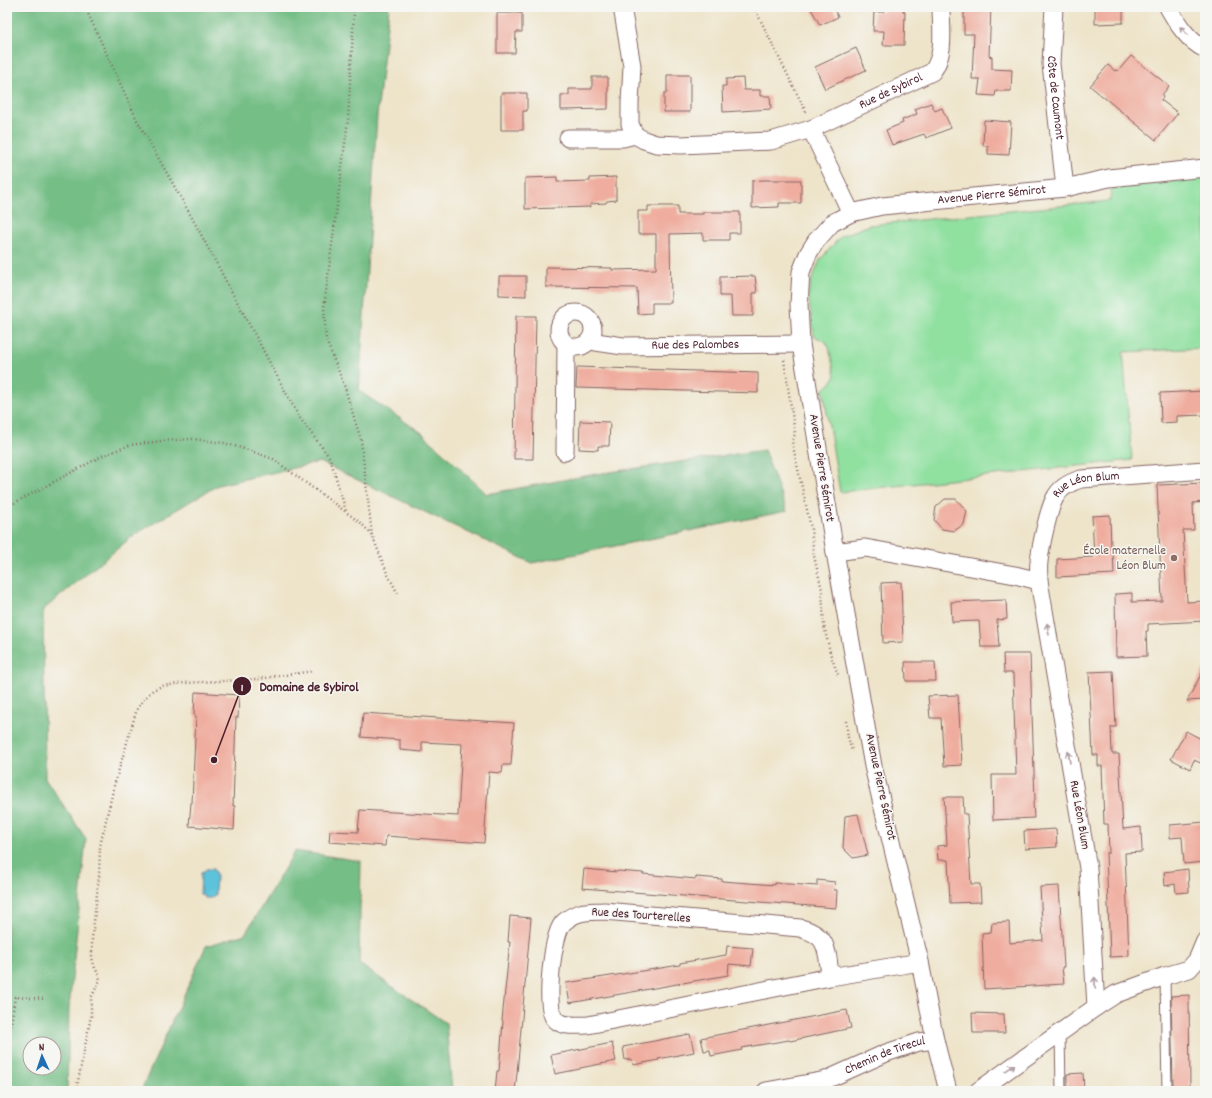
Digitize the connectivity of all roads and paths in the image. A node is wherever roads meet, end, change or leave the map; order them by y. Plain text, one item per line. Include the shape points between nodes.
1 (85, 7) edge
2 (298, 7) edge
3 (622, 7) edge
4 (754, 7) edge
5 (941, 7) edge
6 (1054, 7) edge
7 (1168, 7) edge
8 (1205, 49) edge
9 (812, 128) junction
10 (635, 135) junction
11 (568, 138) dead end
12 (1205, 168) edge
13 (1065, 188) junction
14 (851, 213) junction
15 (590, 340) junction
16 (566, 344) junction
17 (801, 344) junction
18 (565, 452) dead end
19 (1205, 470) edge
20 (7, 507) edge
21 (346, 511) junction
22 (372, 535) junction
23 (835, 552) junction
24 (1039, 581) junction
25 (398, 594) dead end
26 (313, 671) dead end
27 (1205, 941) edge
28 (920, 962) junction
29 (1165, 976) junction
30 (830, 977) junction
31 (46, 999) dead end
32 (1096, 1007) junction
33 (7, 1032) edge
34 (1060, 1033) junction
35 (935, 1040) junction
36 (76, 1091) edge
37 (766, 1091) edge
38 (948, 1091) edge
39 (978, 1091) edge
40 (1061, 1091) edge
41 (1167, 1091) edge

1 - 21 path via 137,120 299,417 330,458
2 - 22 path via 354,11 348,120 324,307 326,340 344,385 361,440
3 - 10 street via 632,66 630,124
4 - 9 path
5 - 9 street, Rue de Sybirol via 941,53 938,65 932,72
6 - 13 street, Côte de Caumont via 1051,64
8 -> 7 street via 1179,26
9 - 10 street, Rue de Sybirol via 771,141 656,144
9 - 14 street
10 - 11 street via 623,138
12 - 13 street, Avenue Pierre Sémirot via 1108,178
13 - 14 street, Avenue Pierre Sémirot via 882,206
14 - 17 street, Avenue Pierre Sémirot via 832,223 808,254 801,272
15 - 16 street via 574,347
15 - 16 street via 593,332 590,320 583,314 575,313 567,315 559,326 560,335
15 - 17 street, Rue des Palombes via 623,346
16 - 18 street
17 - 23 street, Avenue Pierre Sémirot
19 - 24 street, Rue Léon Blum via 1081,479 1071,482 1056,495 1051,505 1039,563
20 - 21 path via 102,456 130,445 192,440 224,443 273,459
21 - 22 path
22 - 25 path via 386,573
23 - 24 street via 865,548
23 - 28 street, Avenue Pierre Sémirot via 874,766
32 -> 24 street, Rue Léon Blum via 1088,868
26 - 36 path via 258,679 162,686 153,690 136,709 100,846 99,883 92,939 92,958 100,980 91,998 91,1016
27 - 29 street via 1197,960 1189,969
28 - 30 street, Rue des Tourterelles
28 - 35 street, Avenue Pierre Sémirot
29 - 32 street via 1116,994
29 - 41 lane
30 - 30 street, Rue des Tourterelles via 574,1026 564,1025 554,1019 550,1010 553,948 562,923 580,912 604,911 800,928 820,938 825,948
31 - 33 path via 15,997 10,1030
32 - 34 street
39 -> 34 street
34 - 40 lane
35 - 37 street, Chemin de Tirecul via 919,1042 886,1053 826,1080
35 - 38 street, Avenue Pierre Sémirot

